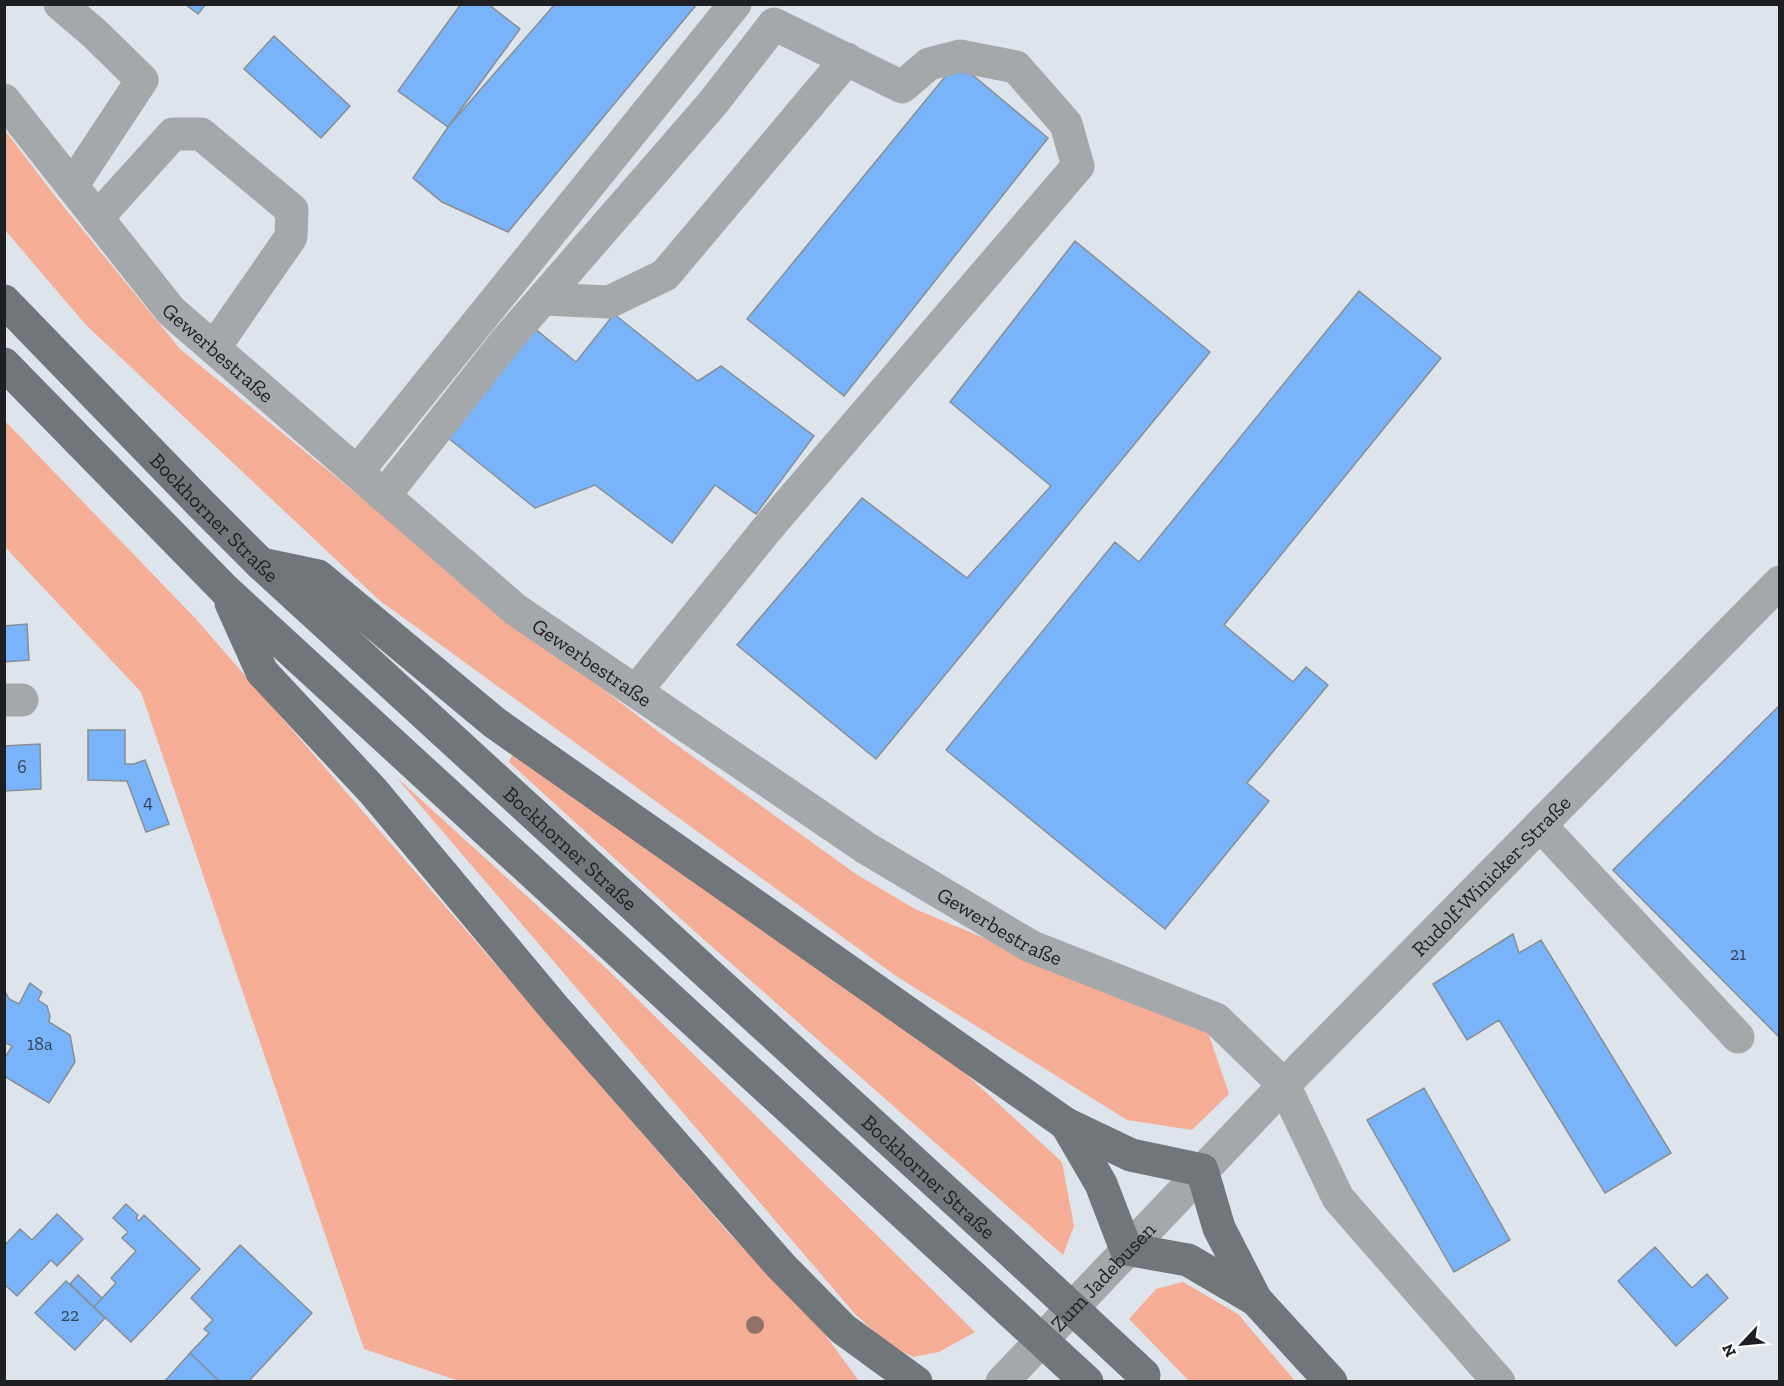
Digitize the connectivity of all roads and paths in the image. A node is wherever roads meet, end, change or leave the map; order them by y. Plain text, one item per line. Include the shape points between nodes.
1 (60, 4) edge
2 (735, 4) edge
3 (847, 59) junction
4 (4, 100) edge
5 (72, 186) junction
6 (98, 218) junction
7 (543, 299) junction
8 (4, 301) edge
9 (214, 348) junction
10 (4, 364) edge
11 (357, 472) junction
12 (384, 496) junction
13 (261, 564) junction
14 (1779, 582) edge
15 (225, 590) junction
16 (636, 691) junction
17 (1540, 826) junction
18 (1738, 1037) dead end
19 (1284, 1085) junction
20 (1066, 1124) junction
21 (1202, 1170) junction
22 (1126, 1249) junction
23 (1256, 1300) junction
24 (843, 1329) junction
25 (1147, 1378) edge
26 (872, 1382) edge
27 (916, 1382) edge
28 (1002, 1382) edge
29 (1087, 1382) edge
30 (1330, 1382) edge
31 (1499, 1382) edge

1 - 5 street via 142,80
2 - 11 street
3 - 7 street via 664,275 609,302
3 - 7 street via 774,24 712,104
3 - 16 street via 902,87 929,64 960,56 1016,67 1066,124 1078,166 766,530
4 - 5 street, Gewerbestraße
5 - 6 street, Gewerbestraße
6 - 9 street, Gewerbestraße via 171,311
6 - 9 street via 172,134 201,134 292,210 291,237
7 - 12 street
8 - 13 main road, Bockhorner Straße
9 - 11 street, Gewerbestraße
10 - 15 main road, Bockhorner Straße
11 - 12 street, Gewerbestraße
12 - 16 street, Gewerbestraße via 516,610
13 - 20 main road via 318,576 495,723
13 - 25 main road, Bockhorner Straße, bridge
14 - 17 street, Rudolf-Winicker-Straße
15 - 24 main road via 262,672 373,791 556,1010 781,1266
15 - 29 main road, Bockhorner Straße, bridge
16 - 19 street, Gewerbestraße via 866,848 1030,946 1216,1019
17 - 18 street
17 - 19 street, Rudolf-Winicker-Straße
19 - 21 street, Rudolf-Winicker-Straße
19 - 31 street via 1338,1198
20 - 21 main road via 1131,1155
20 - 22 main road via 1101,1184
21 - 22 street, Zum Jadebusen
21 - 23 main road via 1219,1228
22 - 23 main road via 1188,1260
22 - 28 street, Zum Jadebusen
23 - 30 main road
24 - 26 main road
24 - 27 main road

